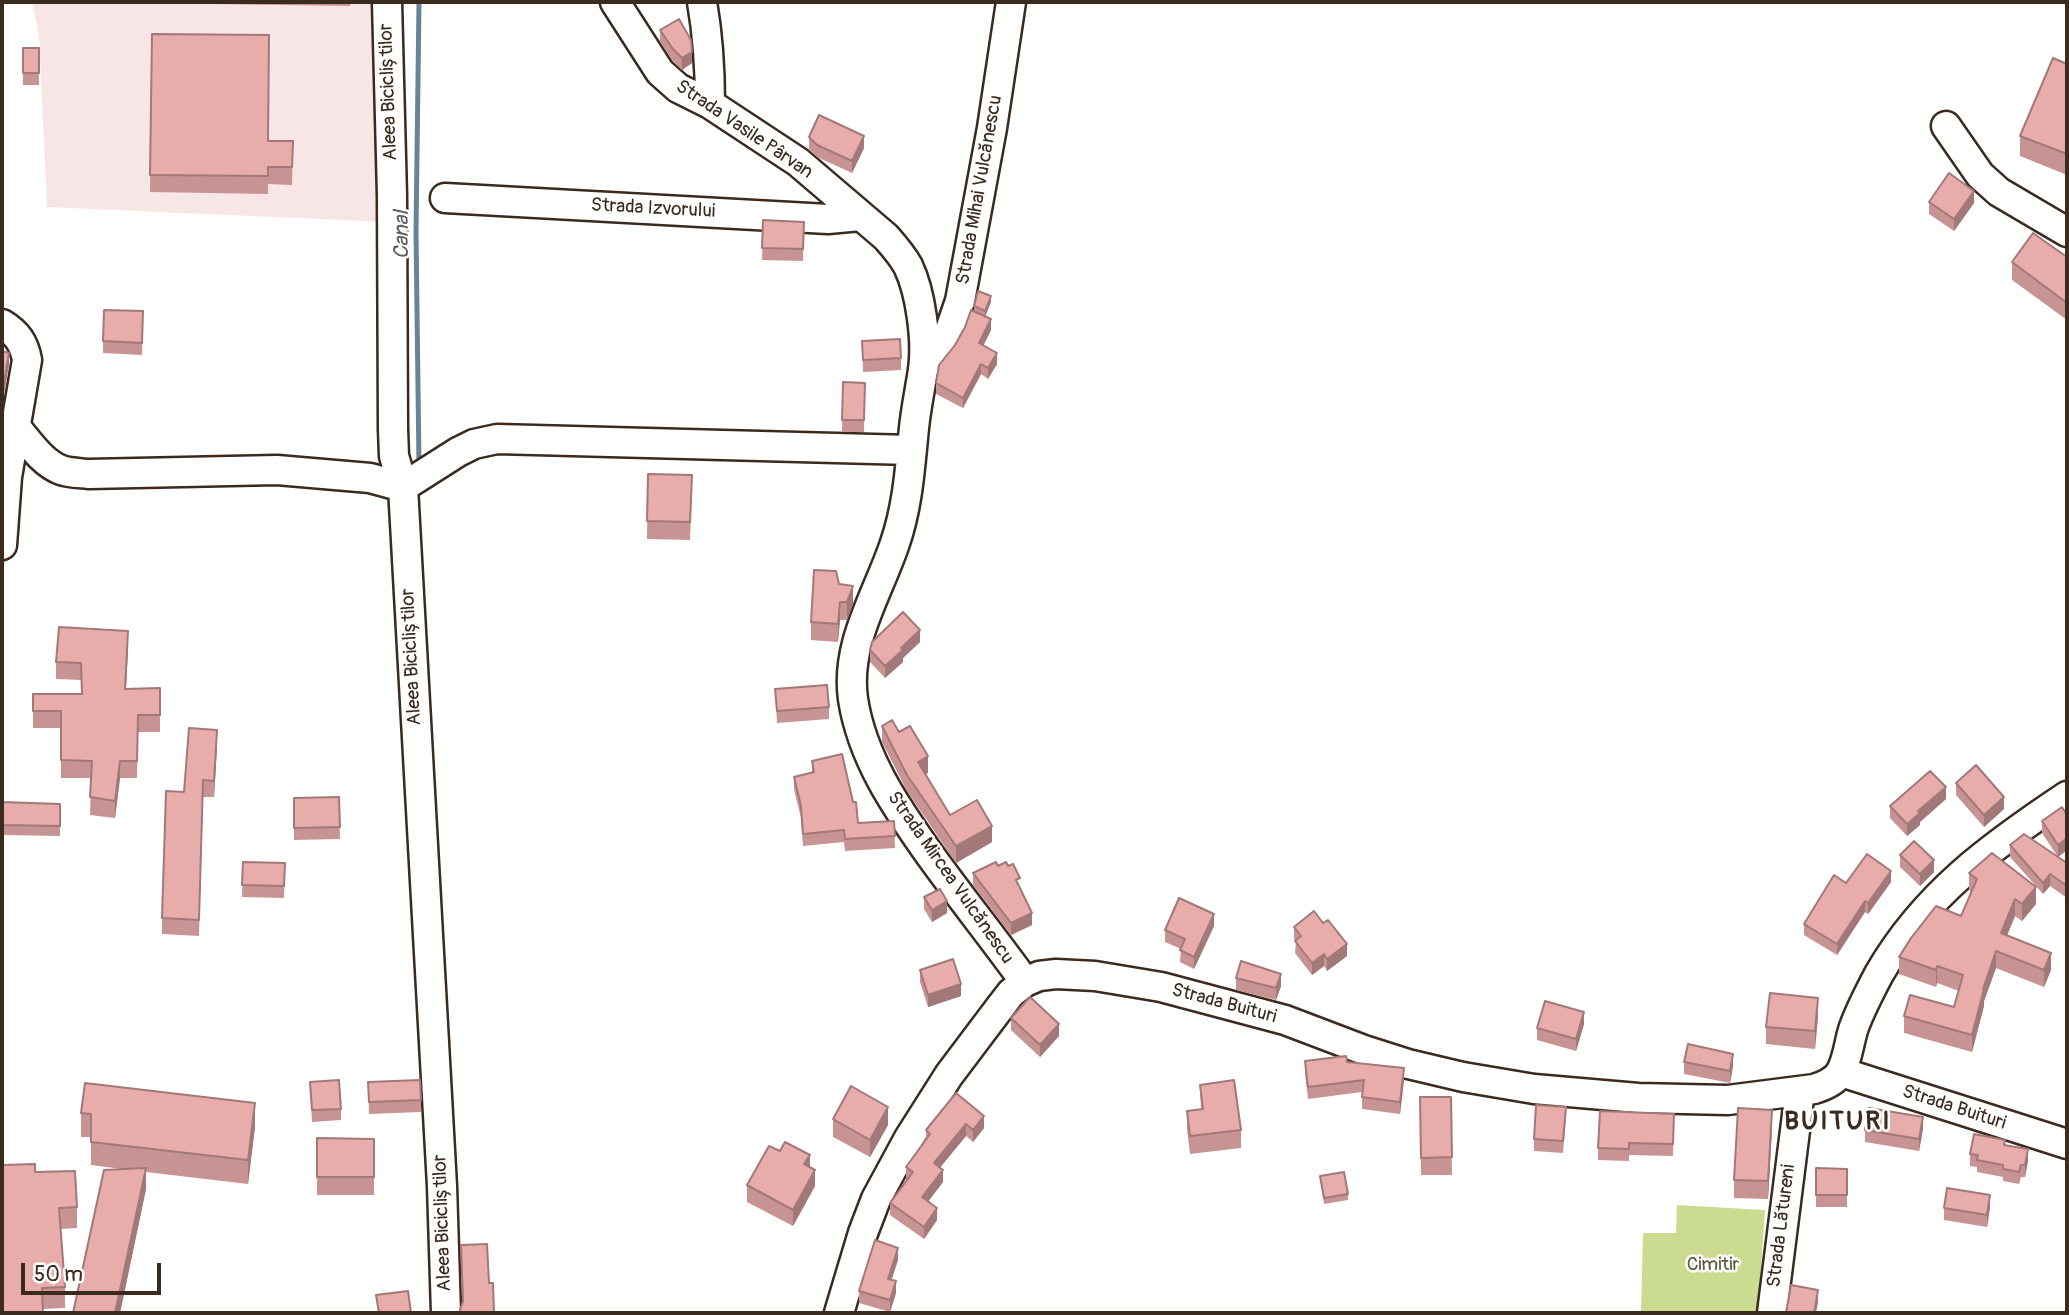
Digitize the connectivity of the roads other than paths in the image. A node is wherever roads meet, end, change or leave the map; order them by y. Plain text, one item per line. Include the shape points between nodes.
1 (387, 2) edge
2 (615, 2) edge
3 (702, 2) edge
4 (1011, 2) edge
5 (710, 104) junction
6 (1946, 126) dead end
7 (445, 198) dead end
8 (860, 216) junction
9 (2067, 232) edge
10 (2, 324) edge
11 (923, 369) junction
12 (15, 426) junction
13 (911, 450) junction
14 (402, 487) junction
15 (2, 545) edge
16 (2067, 796) edge
17 (1025, 982) junction
18 (1841, 1072) junction
19 (1800, 1091) junction
20 (2067, 1144) edge
21 (446, 1313) edge
22 (839, 1313) edge
23 (1772, 1313) edge

1 - 14 street, Aleea Bicicliștilor via 393,429
2 - 5 street, Strada Vasile Pârvan via 660,72 678,88
3 - 5 street
4 - 11 street, Strada Mihai Vulcănescu via 960,301 950,330
5 - 8 street, Strada Vasile Pârvan via 798,162
6 - 9 street via 1980,174 1999,192
7 - 8 street, Strada Izvorului via 828,219
8 - 11 street, Strada Mircea Vulcănescu via 899,251 908,268 921,318
10 - 12 street via 16,334 27,360
11 - 13 street, Strada Mircea Vulcănescu
12 - 14 street via 40,455 63,471 277,470 370,478
12 - 15 street
13 - 14 street via 497,439 458,452
13 - 17 street, Strada Mircea Vulcănescu via 902,521 853,656 856,717 869,757 895,803
14 - 21 street, Aleea Bicicliștilor
16 - 18 street via 1969,866 1922,913 1894,948 1864,1001
17 - 19 street, Strada Buituri via 1056,974 1161,987 1285,1020 1408,1064 1534,1089 1728,1100
17 - 22 street via 1011,993 949,1075 909,1138 876,1199
18 - 19 street via 1826,1086
18 - 20 street, Strada Buituri
19 - 23 street, Strada Lătureni

